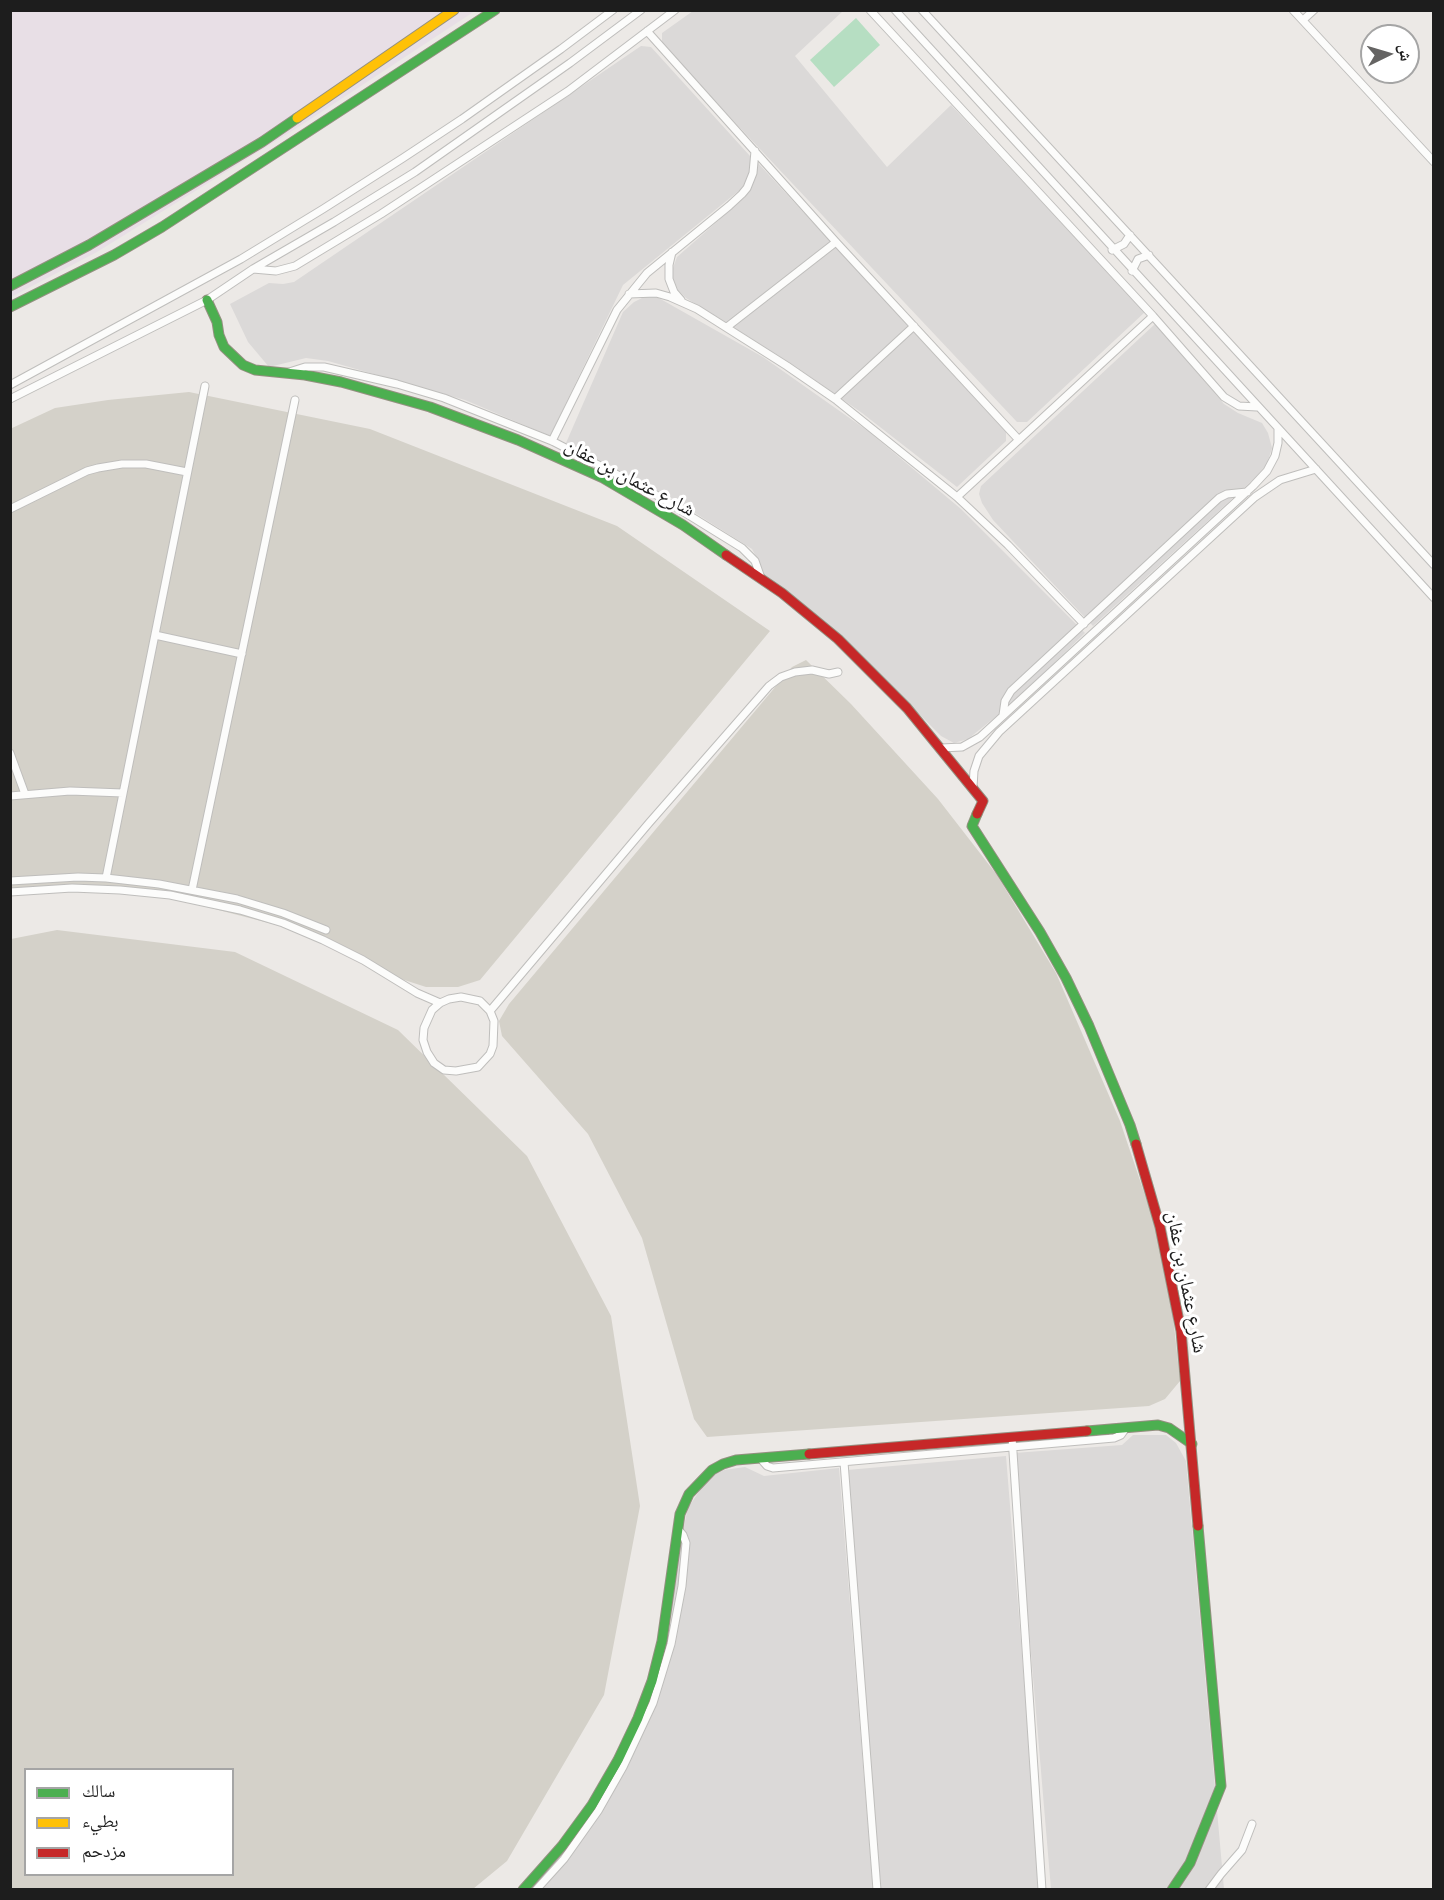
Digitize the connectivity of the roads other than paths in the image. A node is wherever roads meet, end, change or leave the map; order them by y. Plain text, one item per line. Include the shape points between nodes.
1 (454, 10) edge
2 (495, 10) edge
3 (613, 10) edge
4 (641, 10) edge
5 (675, 10) edge
6 (870, 10) edge
7 (895, 10) edge
8 (922, 10) edge
9 (1293, 10) edge
10 (1314, 10) edge
11 (1303, 20) junction
12 (647, 31) junction
13 (490, 99) junction
14 (500, 112) junction
15 (462, 119) junction
16 (471, 132) junction
17 (755, 151) junction
18 (1434, 162) edge
19 (1130, 235) junction
20 (836, 242) junction
21 (1113, 250) junction
22 (672, 252) junction
23 (1149, 255) junction
24 (253, 269) junction
25 (1132, 272) junction
26 (10, 286) edge
27 (629, 294) junction
28 (207, 300) junction
29 (682, 302) junction
30 (10, 307) edge
31 (1153, 316) junction
32 (914, 326) junction
33 (727, 327) junction
34 (286, 373) junction
35 (10, 385) edge
36 (205, 386) dead end
37 (10, 399) edge
38 (834, 399) junction
39 (295, 400) dead end
40 (1257, 407) junction
41 (1278, 429) junction
42 (1019, 440) junction
43 (552, 441) junction
44 (1316, 469) junction
45 (187, 472) junction
46 (1247, 492) junction
47 (957, 497) junction
48 (10, 509) edge
49 (1434, 566) edge
50 (761, 578) junction
51 (1434, 598) edge
52 (1084, 624) junction
53 (154, 635) junction
54 (242, 654) junction
55 (838, 672) dead end
56 (1003, 716) junction
57 (941, 748) junction
58 (10, 753) edge
59 (973, 787) junction
60 (123, 793) junction
61 (25, 794) junction
62 (10, 796) edge
63 (105, 878) junction
64 (10, 881) edge
65 (192, 890) junction
66 (10, 892) edge
67 (327, 930) dead end
68 (440, 1004) junction
69 (490, 1011) junction
70 (1126, 1428) junction
71 (1012, 1437) junction
72 (1192, 1444) junction
73 (1013, 1448) junction
74 (760, 1458) junction
75 (844, 1462) junction
76 (678, 1529) junction
77 (1252, 1824) dead end
78 (523, 1890) edge
79 (537, 1890) edge
80 (877, 1890) edge
81 (1042, 1890) edge
82 (1172, 1890) edge
83 (1209, 1890) edge

1 - 26 street via 262,142 89,245
2 - 30 street via 162,227
3 - 13 street
4 - 14 street
5 - 12 street
6 - 31 street
7 - 21 street
8 - 19 street
9 - 11 street
10 - 11 street
11 - 18 street
12 - 17 street
12 - 24 street via 568,91 304,261 286,270
13 - 14 street via 492,110
13 - 15 street
14 - 16 street
15 - 16 street via 471,124
15 - 35 street via 241,259
16 - 24 street via 415,172
17 - 20 street
17 - 22 street via 747,188
19 - 21 street
19 - 23 street
20 - 32 street
20 - 33 street
21 - 25 street
22 - 27 street
22 - 29 street via 669,279
23 - 25 street via 1138,259
23 - 49 street
24 - 28 street
25 - 40 street
27 - 29 street via 656,293
27 - 43 street via 607,328
28 - 34 street, شارع عثمان بن عفان via 224,347 232,357 255,370
28 - 37 street
29 - 33 street
31 - 40 street via 1224,397 1239,406
31 - 42 street
32 - 38 street
32 - 42 street
33 - 38 street
34 - 43 street via 314,366 375,378 444,398
34 - 50 street, شارع عثمان بن عفان via 386,394 518,440 603,478
36 - 45 street
38 - 47 street
39 - 54 street
40 - 41 street
41 - 44 street
41 - 46 street via 1277,450 1271,464
42 - 47 street
43 - 50 street via 653,493 734,543 750,554
44 - 51 street
44 - 59 street via 1280,480 1255,497 999,732 979,756
45 - 48 street via 146,464 98,468
45 - 53 street
46 - 52 street via 1218,498
46 - 56 street
47 - 52 street
50 - 57 street, شارع عثمان بن عفان via 845,646
52 - 56 street via 1011,691
53 - 54 street
53 - 60 street
54 - 65 street
55 - 69 street via 804,670 787,674 769,686
56 - 57 street via 968,744
57 - 59 street, شارع عثمان بن عفان
58 - 61 street
59 - 72 street, شارع عثمان بن عفان via 983,801 972,826 1066,978 1130,1125 1172,1279
60 - 61 street
60 - 63 street
61 - 62 street
63 - 64 street
63 - 65 street
65 - 67 street via 260,906
66 - 68 street via 120,890 182,897 240,910 333,945
68 - 69 street via 449,999 472,998
68 - 69 street via 427,1018 423,1040 427,1052 444,1070 470,1070 485,1061 493,1046 494,1021
70 - 71 street
70 - 72 street via 1164,1426
70 - 73 street via 1114,1438
71 - 73 street
71 - 74 street
72 - 82 street, شارع عثمان بن عفان via 1221,1786 1190,1863
73 - 75 street
73 - 81 street
74 - 75 street via 773,1468
74 - 76 street via 729,1461 712,1470 686,1499
75 - 80 street
76 - 78 street via 662,1641 638,1718 592,1805
76 - 79 street via 686,1543 682,1586 671,1644 653,1703 598,1811
77 - 83 street via 1242,1850

